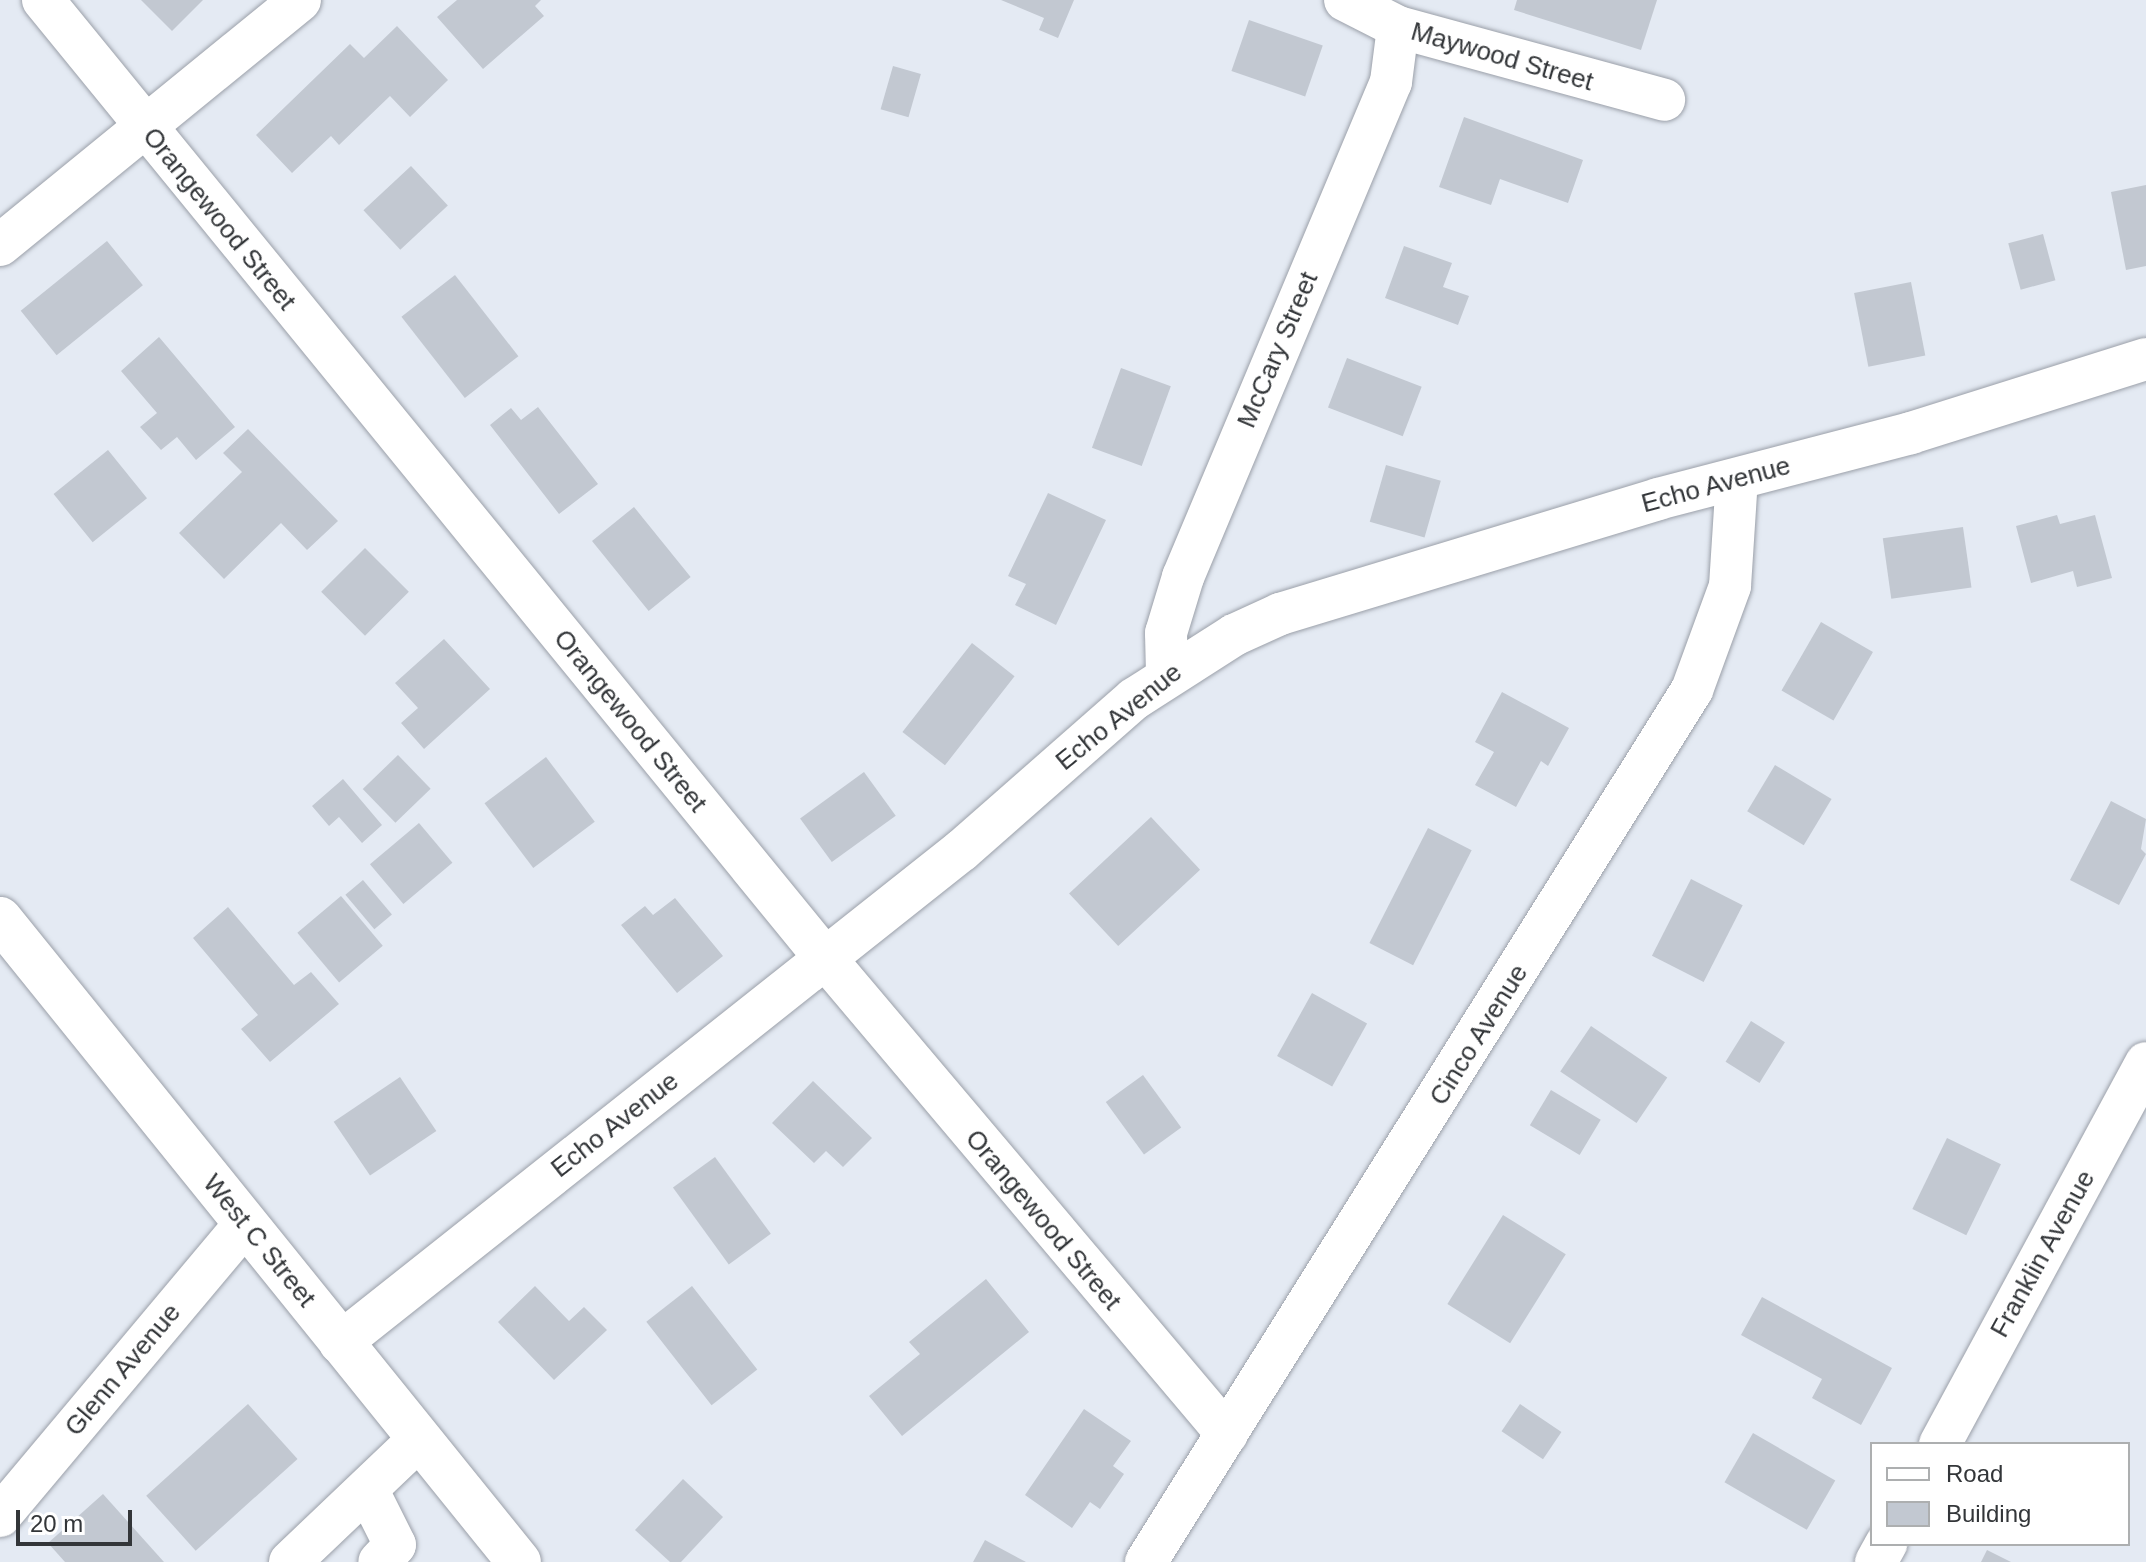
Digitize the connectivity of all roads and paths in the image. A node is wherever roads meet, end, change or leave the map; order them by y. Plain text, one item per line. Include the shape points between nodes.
1 (43, 0) edge
2 (300, 0) edge
3 (1345, 0) edge
4 (1398, 27) junction
5 (1664, 100) dead end
6 (144, 127) junction
7 (0, 245) edge
8 (2146, 359) edge
9 (1737, 479) junction
10 (1167, 674) junction
11 (0, 919) edge
12 (825, 958) junction
13 (2146, 1063) edge
14 (245, 1224) junction
15 (340, 1343) junction
16 (1227, 1434) junction
17 (419, 1439) junction
18 (1941, 1442) edge
19 (368, 1491) junction
20 (0, 1516) edge
21 (290, 1562) edge
22 (379, 1562) edge
23 (519, 1562) edge
24 (1146, 1562) edge

1 - 6 street, Orangewood Street
2 - 6 street
3 - 4 street, Maywood Street
4 - 5 street, Maywood Street
4 - 10 street, McCary Street via 1391,82 1183,577 1166,633
6 - 7 street
6 - 12 street, Orangewood Street
8 - 9 street, Echo Avenue via 1911,433
9 - 10 street, Echo Avenue via 1280,614
9 - 16 street, Cinco Avenue via 1730,586 1709,658 1692,690
10 - 12 street, Echo Avenue
11 - 14 main road, West C Street
12 - 15 street, Echo Avenue
12 - 16 street, Orangewood Street
13 - 18 street, Franklin Avenue
14 - 15 main road, West C Street
14 - 20 street, Glenn Avenue
15 - 17 main road, West C Street
16 - 24 street, Cinco Avenue
17 - 19 street
17 - 23 main road, West C Street
19 - 21 street
19 - 22 street via 395,1545

